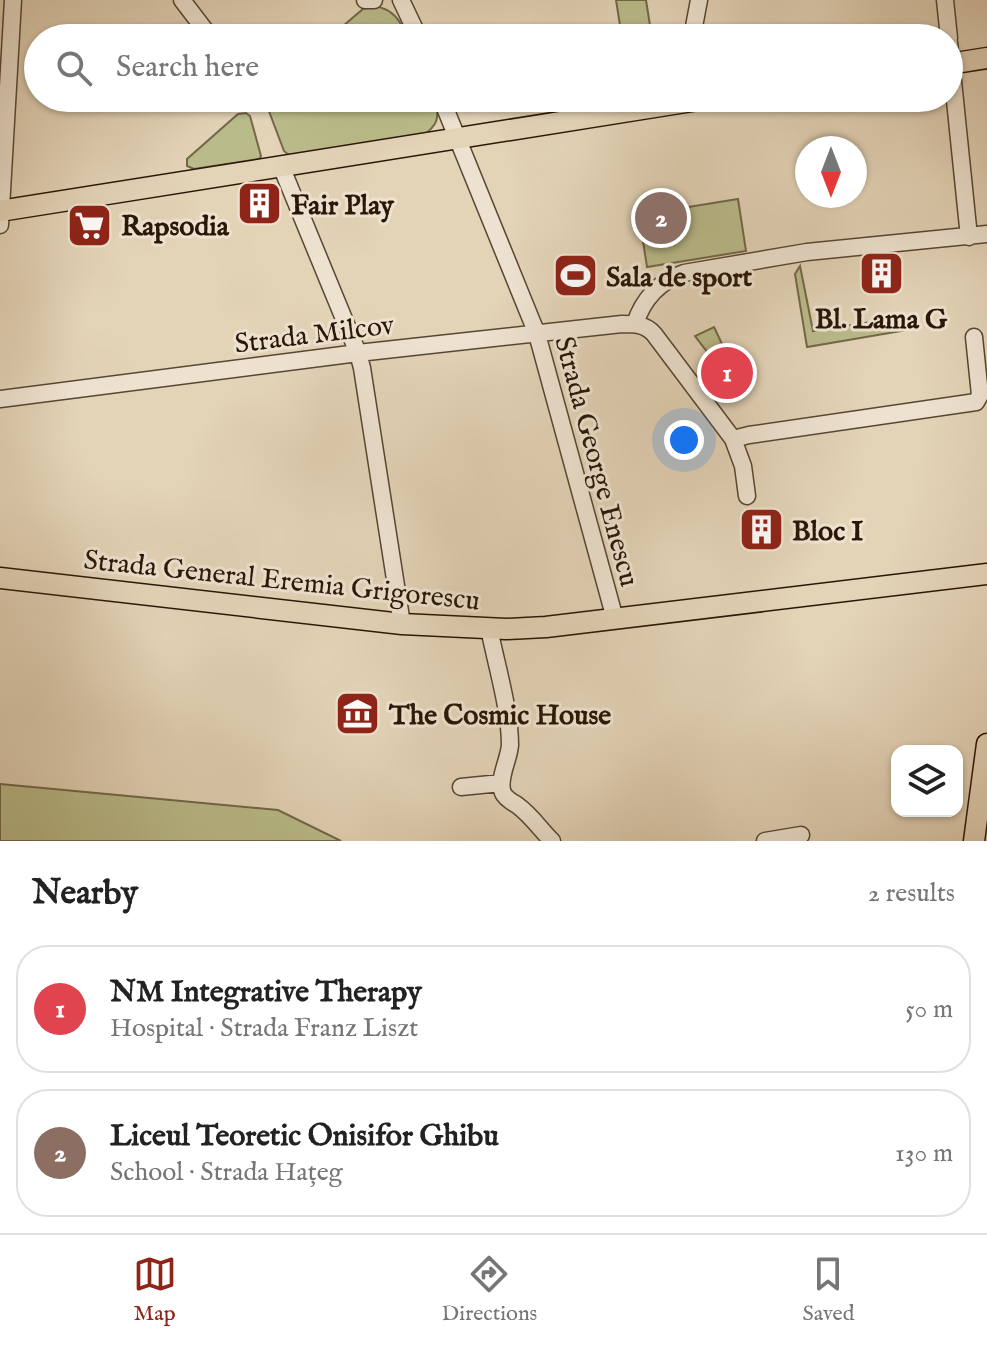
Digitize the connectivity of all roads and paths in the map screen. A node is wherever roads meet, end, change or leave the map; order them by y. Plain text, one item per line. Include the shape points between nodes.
1 (13, 0) edge
2 (182, 0) edge
3 (365, 0) edge
4 (374, 0) edge
5 (401, 0) edge
6 (699, 0) edge
7 (945, 0) edge
8 (200, 24) edge
9 (412, 24) edge
10 (694, 24) edge
11 (947, 24) edge
12 (987, 58) edge
13 (963, 62) edge
14 (446, 112) edge
15 (626, 112) edge
16 (955, 112) edge
17 (457, 140) junction
18 (281, 166) junction
19 (0, 211) edge
20 (0, 225) edge
21 (987, 234) edge
22 (969, 237) junction
23 (635, 324) junction
24 (537, 334) junction
25 (974, 337) dead end
26 (358, 353) junction
27 (0, 399) edge
28 (733, 439) junction
29 (747, 496) dead end
30 (987, 574) edge
31 (0, 578) edge
32 (615, 619) junction
33 (402, 624) junction
34 (489, 628) junction
35 (987, 744) edge
36 (501, 783) junction
37 (461, 787) dead end
38 (801, 835) dead end
39 (552, 841) edge
40 (765, 841) edge
41 (974, 841) edge

1 - 19 street
2 - 8 street
3 - 4 street
5 - 9 street
6 - 10 street
7 - 11 street
12 - 13 main road
14 - 17 street, Strada George Enescu
15 - 17 main road
16 - 22 street
17 - 18 main road
17 - 24 street, Strada George Enescu
18 - 19 main road
18 - 26 street
19 - 20 street
21 - 22 street
22 - 23 street via 807,252 684,273 658,287
23 - 24 street, Strada Milcov
23 - 28 street via 654,334
24 - 26 street, Strada Milcov
24 - 32 street, Strada George Enescu
25 - 28 street via 980,395 976,402
26 - 27 street, Strada Milcov
26 - 33 street
28 - 29 street
30 - 32 main road, Strada General Eremia Grigorescu
31 - 33 main road, Strada General Eremia Grigorescu
32 - 34 main road, Strada General Eremia Grigorescu
33 - 34 main road, Strada General Eremia Grigorescu
34 - 36 street via 510,739
35 - 41 main road
36 - 37 street
36 - 39 street via 505,797
38 - 40 street

